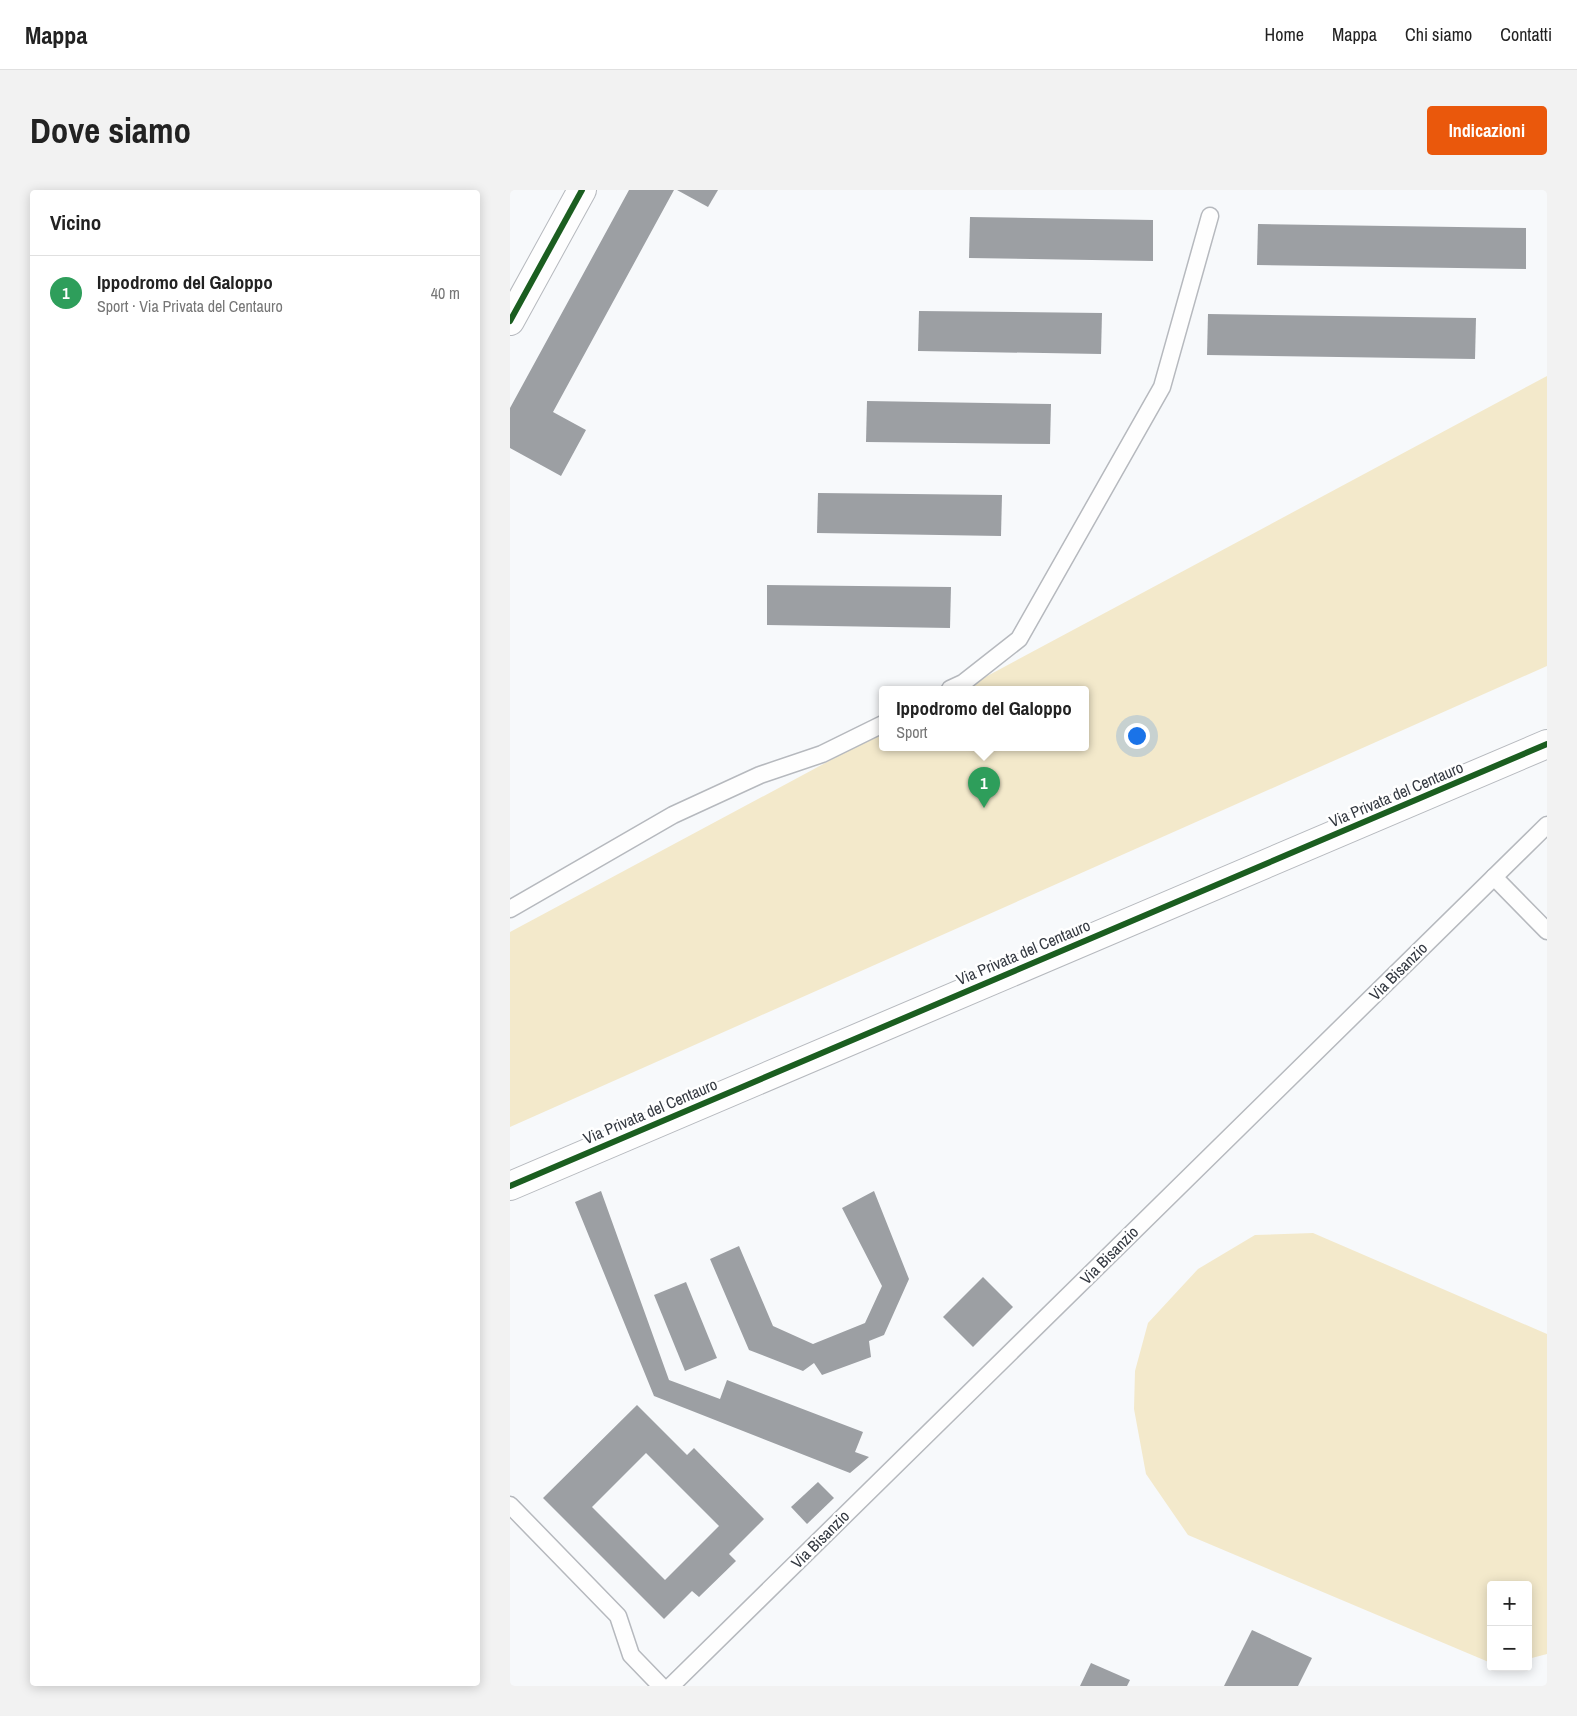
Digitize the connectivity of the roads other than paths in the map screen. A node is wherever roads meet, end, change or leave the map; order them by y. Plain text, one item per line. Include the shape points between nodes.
1 (582, 190) edge
2 (1210, 216) dead end
3 (510, 321) edge
4 (956, 686) edge
5 (879, 726) edge
6 (1547, 744) edge
7 (1547, 825) edge
8 (1494, 876) junction
9 (510, 909) edge
10 (1547, 931) edge
11 (510, 1186) edge
12 (510, 1505) edge
13 (661, 1686) edge
14 (670, 1686) edge

1 - 3 street
2 - 4 lane via 1162,387 1019,639
5 - 9 lane via 822,754 760,775 673,815
6 - 11 street, Via Privata del Centauro
7 - 8 lane, Via Bisanzio
8 - 10 lane
8 - 14 lane, Via Bisanzio
12 - 13 lane via 618,1616 631,1655

